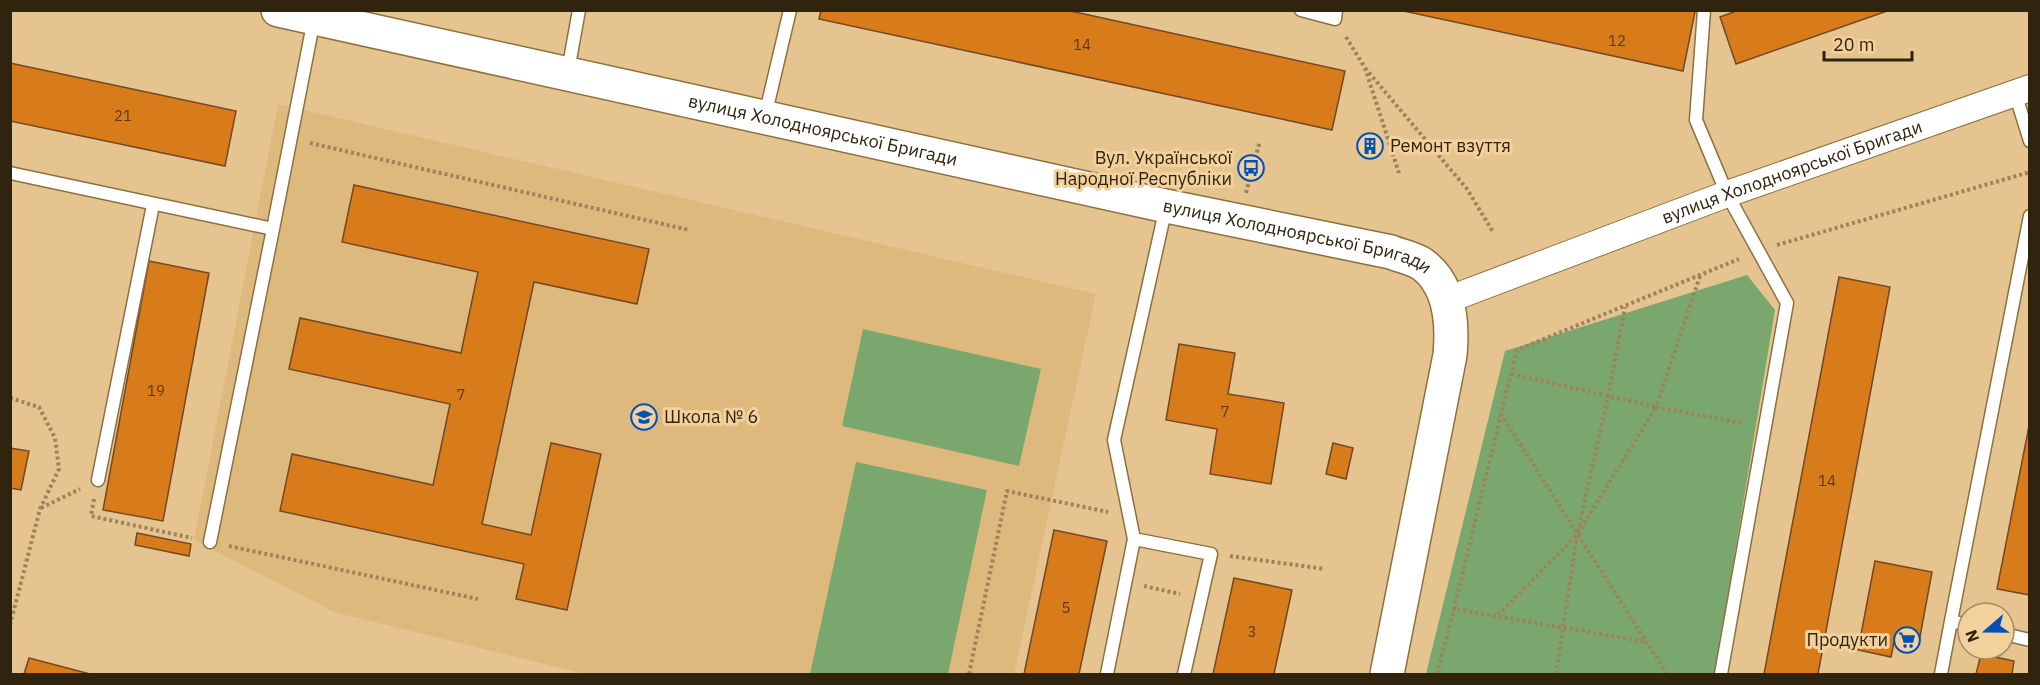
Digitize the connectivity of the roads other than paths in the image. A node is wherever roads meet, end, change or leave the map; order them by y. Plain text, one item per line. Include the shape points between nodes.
1 (278, 10) edge
2 (579, 10) edge
3 (790, 10) edge
4 (1301, 10) edge
5 (1704, 10) edge
6 (1336, 15) edge
7 (314, 18) junction
8 (567, 75) junction
9 (2022, 91) edge
10 (765, 116) junction
11 (2030, 141) edge
12 (10, 173) edge
13 (1727, 194) junction
14 (153, 205) junction
15 (1166, 206) junction
16 (2030, 216) edge
17 (273, 229) junction
18 (1447, 300) junction
19 (98, 480) road end
20 (1134, 539) junction
21 (210, 542) road end
22 (1951, 621) junction
23 (1956, 622) edge
24 (1107, 675) edge
25 (1184, 675) edge
26 (1387, 675) edge
27 (1721, 675) edge
28 (1941, 675) edge

1 - 7 street, вулиця Холодноярської Бригади
2 - 8 lane
3 - 10 lane
4 - 6 lane
5 - 13 lane via 1696,120
7 - 8 street, вулиця Холодноярської Бригади
7 - 17 lane
8 - 10 street, вулиця Холодноярської Бригади
9 - 11 lane
9 - 13 street, вулиця Холодноярської Бригади
10 - 15 street, вулиця Холодноярської Бригади
12 - 14 lane
13 - 18 street, вулиця Холодноярської Бригади
13 - 27 lane via 1787,303
14 - 17 lane
14 - 19 lane
15 - 18 street, вулиця Холодноярської Бригади via 1390,252 1421,263 1437,278
15 - 20 lane via 1114,440
16 - 22 lane
17 - 21 lane
18 - 26 street via 1452,330 1450,355
20 - 24 lane
20 - 25 lane via 1211,554
22 - 23 lane
22 - 28 lane

